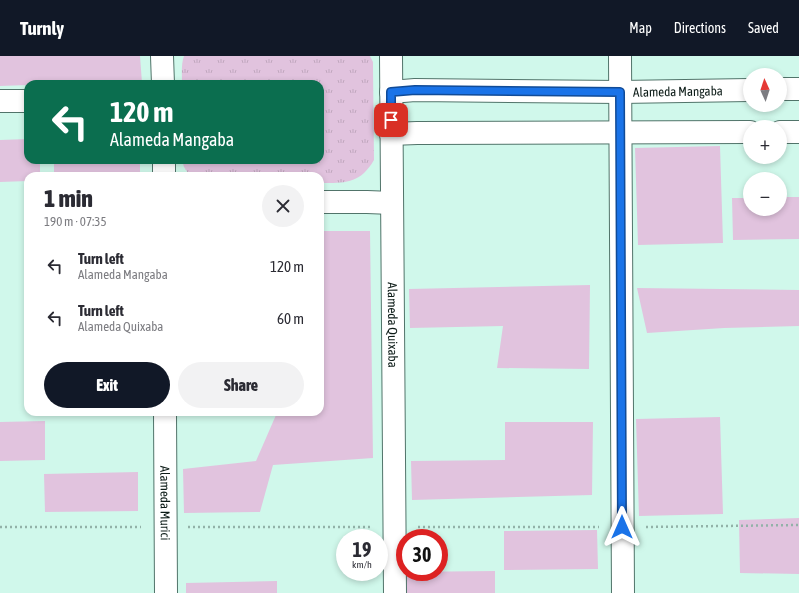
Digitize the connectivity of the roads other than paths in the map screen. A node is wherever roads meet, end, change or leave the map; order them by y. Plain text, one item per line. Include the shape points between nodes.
1 (162, 56) edge
2 (391, 56) edge
3 (620, 56) edge
4 (163, 80) edge
5 (787, 89) edge
6 (799, 89) edge
7 (743, 90) edge
8 (391, 92) junction
9 (620, 92) junction
10 (0, 101) edge
11 (24, 101) edge
12 (621, 132) junction
13 (743, 132) edge
14 (787, 132) edge
15 (799, 132) edge
16 (391, 134) junction
17 (324, 202) edge
18 (392, 203) junction
19 (165, 416) edge
20 (166, 593) edge
21 (395, 593) edge
22 (623, 593) edge

1 - 4 street
2 - 8 street, Alameda Quixaba
3 - 9 street
5 - 6 street
7 - 9 street, Alameda Mangaba
8 - 9 street, Alameda Mangaba
8 - 16 street, Alameda Quixaba
9 - 12 street
10 - 11 street
12 - 13 street
12 - 16 street
12 - 22 street
14 - 15 street
16 - 18 street, Alameda Quixaba
17 - 18 street
18 - 21 street, Alameda Quixaba
19 - 20 street, Alameda Murici

